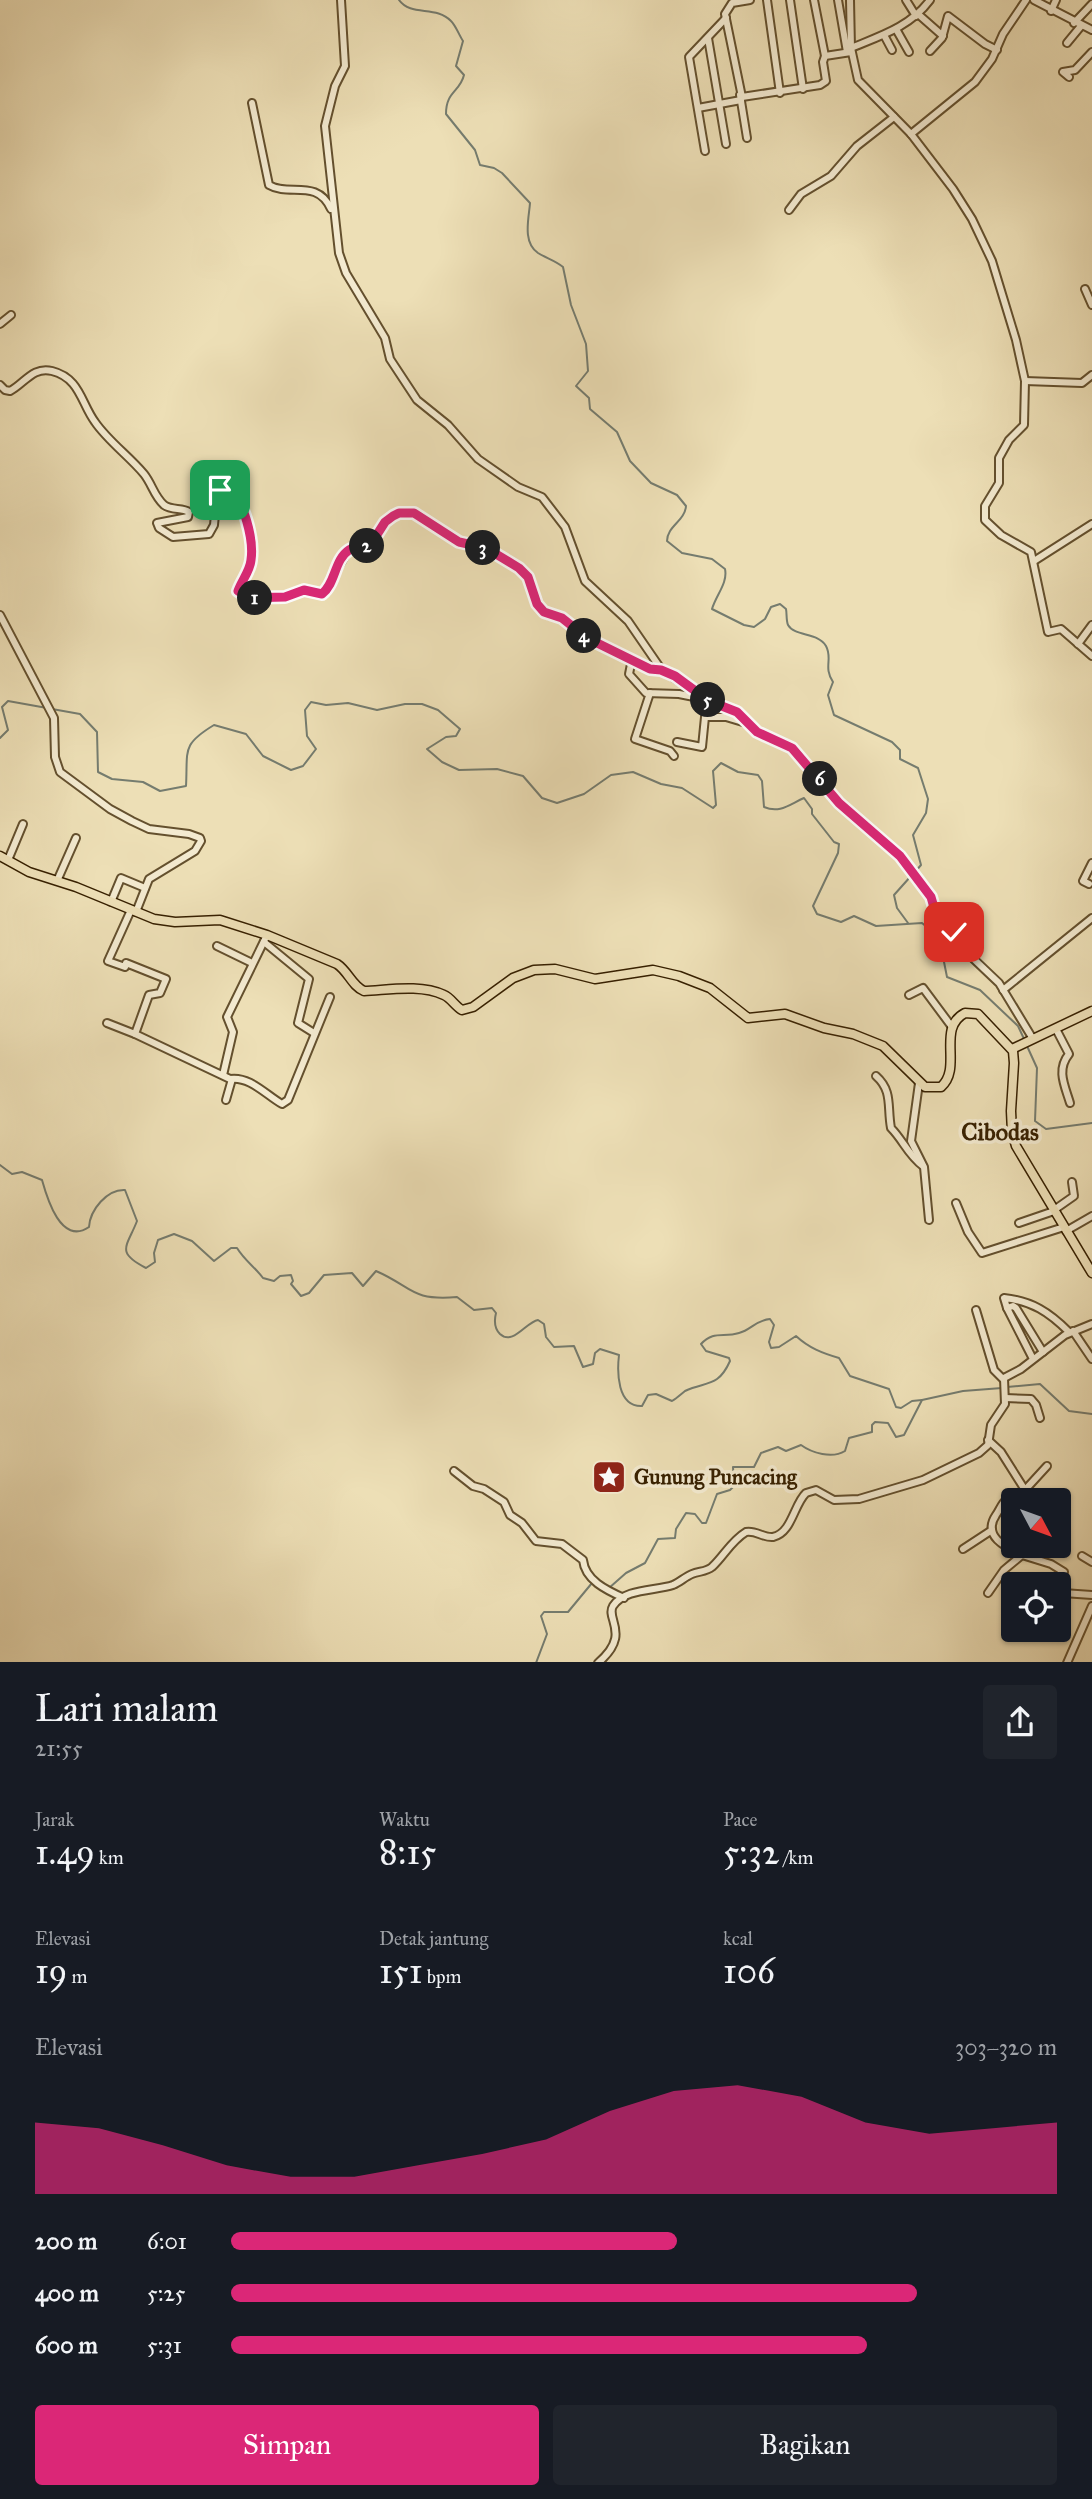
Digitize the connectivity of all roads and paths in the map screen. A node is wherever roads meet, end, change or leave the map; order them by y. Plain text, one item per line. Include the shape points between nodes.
1 (341, 0) edge
2 (750, 0) edge
3 (767, 0) edge
4 (790, 0) edge
5 (814, 0) edge
6 (838, 0) edge
7 (850, 0) edge
8 (906, 0) edge
9 (930, 0) edge
10 (1026, 0) edge
11 (1034, 0) edge
12 (1056, 0) edge
13 (1091, 2) edge
14 (1051, 11) junction
15 (917, 15) junction
16 (726, 18) junction
17 (1078, 24) junction
18 (896, 29) junction
19 (1092, 29) edge
20 (884, 35) junction
21 (943, 36) junction
22 (708, 38) junction
23 (1067, 43) dead end
24 (892, 50) dead end
25 (997, 50) junction
26 (850, 51) junction
27 (930, 51) dead end
28 (909, 52) dead end
29 (1092, 52) edge
30 (825, 56) junction
31 (1069, 78) dead end
32 (803, 89) junction
33 (780, 93) junction
34 (741, 97) junction
35 (252, 103) dead end
36 (719, 104) junction
37 (698, 108) junction
38 (894, 117) junction
39 (911, 134) junction
40 (747, 138) dead end
41 (726, 144) dead end
42 (705, 151) dead end
43 (789, 209) dead end
44 (337, 224) junction
45 (1085, 289) dead end
46 (1092, 305) edge
47 (10, 315) dead end
48 (0, 324) edge
49 (1092, 375) edge
50 (1025, 382) junction
51 (0, 385) edge
52 (1092, 524) edge
53 (1034, 561) junction
54 (0, 615) edge
55 (1092, 625) edge
56 (1078, 644) junction
57 (1092, 656) edge
58 (632, 659) junction
59 (661, 670) junction
60 (650, 693) junction
61 (709, 701) junction
62 (748, 723) junction
63 (677, 741) dead end
64 (674, 756) dead end
65 (23, 824) dead end
66 (76, 838) dead end
67 (4, 858) edge
68 (1092, 863) edge
69 (57, 881) junction
70 (1088, 884) dead end
71 (145, 888) junction
72 (111, 902) junction
73 (134, 911) junction
74 (1092, 918) edge
75 (265, 939) junction
76 (217, 946) dead end
77 (252, 963) junction
78 (1007, 986) junction
79 (909, 995) dead end
80 (330, 997) dead end
81 (1092, 1011) edge
82 (107, 1023) dead end
83 (952, 1027) junction
84 (1056, 1029) junction
85 (314, 1033) junction
86 (135, 1034) junction
87 (1032, 1040) junction
88 (1016, 1046) junction
89 (223, 1075) junction
90 (876, 1076) dead end
91 (232, 1079) junction
92 (919, 1083) junction
93 (226, 1100) dead end
94 (1070, 1103) dead end
95 (924, 1167) junction
96 (1072, 1182) dead end
97 (956, 1203) dead end
98 (1054, 1210) junction
99 (1092, 1216) edge
100 (929, 1220) dead end
101 (1019, 1223) dead end
102 (1065, 1229) junction
103 (1092, 1273) edge
104 (1007, 1308) junction
105 (976, 1310) dead end
106 (1092, 1324) edge
107 (1071, 1332) junction
108 (1043, 1352) junction
109 (1034, 1359) junction
110 (1092, 1359) edge
111 (1003, 1381) junction
112 (1005, 1396) junction
113 (1040, 1418) dead end
114 (988, 1440) junction
115 (1047, 1466) dead end
116 (454, 1471) dead end
117 (1024, 1488) edge
118 (1027, 1488) edge
119 (1001, 1508) edge
120 (992, 1530) junction
121 (1001, 1544) edge
122 (963, 1549) dead end
123 (1082, 1556) dead end
124 (1018, 1558) edge
125 (1030, 1558) edge
126 (1092, 1562) edge
127 (988, 1593) dead end
128 (1092, 1595) edge
129 (624, 1598) junction
130 (1092, 1606) edge
131 (598, 1662) edge
132 (1067, 1662) edge

1 - 44 street via 345,66 325,126
2 - 16 street via 728,6
3 - 33 street
4 - 32 street
5 - 30 street
6 - 26 street
7 - 26 street
8 - 15 street
9 - 15 street
10 - 25 street
11 - 14 street
12 - 14 street
13 - 17 street
14 - 17 street
15 - 18 street
15 - 21 street
16 - 22 street
16 - 34 street
17 - 19 street
17 - 23 street
18 - 20 street
18 - 28 street
20 - 24 street
20 - 26 street
21 - 25 street via 948,16
21 - 27 street
22 - 36 street
22 - 37 street via 689,57
25 - 39 street via 964,92
26 - 30 street
26 - 38 street via 858,80
29 - 31 street via 1075,70 1063,72
30 - 32 street via 824,84
32 - 33 street
33 - 34 street
34 - 36 street
34 - 40 street
35 - 44 street via 269,185 300,188 323,197
36 - 37 street
36 - 41 street
37 - 42 street
38 - 39 street
38 - 43 street
39 - 50 street via 962,201 987,252
44 - 59 street via 341,265 417,400 448,425 478,459 518,487 542,497 565,527 585,581 637,631
45 - 46 street
47 - 48 street
49 - 50 street via 1082,383
50 - 53 street via 1024,425 1002,450 999,484 984,513 1001,536 1029,548
51 - 58 street via 10,391 42,370 74,383 96,424 138,467 164,505 189,512 183,520 157,523 173,537 209,534 215,497 228,487 235,493 246,518 252,556 238,591 243,596 285,597 304,590 322,594 348,551 371,544 393,516 414,513 459,542 486,548 519,568 544,612
52 - 53 street
53 - 56 street via 1048,632 1060,629
54 - 71 street via 55,720 57,766 68,779 141,825 200,838 195,851 149,879
55 - 56 street
56 - 57 street
58 - 59 street
58 - 60 street via 630,676
59 - 61 street
60 - 61 street
60 - 64 street via 635,739
61 - 62 street via 732,709
62 - 63 street via 705,717 702,747
62 - 78 street via 792,748 839,803 900,856 959,943
65 - 67 street via 20,837
66 - 69 street
67 - 69 main road
68 - 70 street via 1083,879
69 - 72 main road
71 - 72 street via 121,878
71 - 73 street
72 - 73 main road
73 - 75 main road via 165,922 220,920
73 - 86 street via 108,961 166,978 160,993 149,995
74 - 78 street
75 - 77 street
75 - 85 street via 309,979 298,1023
75 - 92 main road via 337,964 360,990 428,991 444,995 465,1010 513,978 541,969 595,979 641,970 666,971 710,988 748,1018 785,1014 877,1043 894,1054
76 - 77 street
77 - 89 street via 227,1017 233,1032
78 - 87 street
79 - 83 street via 923,988
80 - 85 street
81 - 84 main road
82 - 86 street
83 - 88 main road via 959,1016 978,1014
83 - 92 main road via 948,1080 937,1089
84 - 87 main road
84 - 94 street via 1069,1054 1062,1077
85 - 91 street via 284,1104 252,1084
86 - 89 street
87 - 88 main road
88 - 98 main road via 1012,1132
89 - 91 street
90 - 95 street via 889,1095 891,1128
91 - 93 street
92 - 95 street via 911,1141
95 - 100 street
96 - 98 street via 1074,1196
97 - 102 street via 982,1253
98 - 101 street
98 - 102 main road
99 - 102 street
102 - 103 main road
104 - 107 street via 1004,1298 1036,1305
104 - 108 street via 1016,1308
104 - 109 street
105 - 111 street via 994,1370
106 - 107 street
107 - 108 street
107 - 110 street
108 - 109 street
109 - 111 street
111 - 112 street
112 - 113 street via 1031,1399
112 - 114 street
114 - 117 street
114 - 129 street via 979,1453 881,1494 838,1500 816,1490 806,1493 778,1535 746,1532 706,1571
115 - 118 street
116 - 129 street via 504,1502 534,1540 564,1545 583,1560 592,1579
119 - 120 street
120 - 121 street
120 - 122 street
123 - 126 street
124 - 127 street
125 - 128 street via 1062,1571 1063,1593
129 - 131 street via 612,1609 616,1636 611,1650
130 - 132 street

